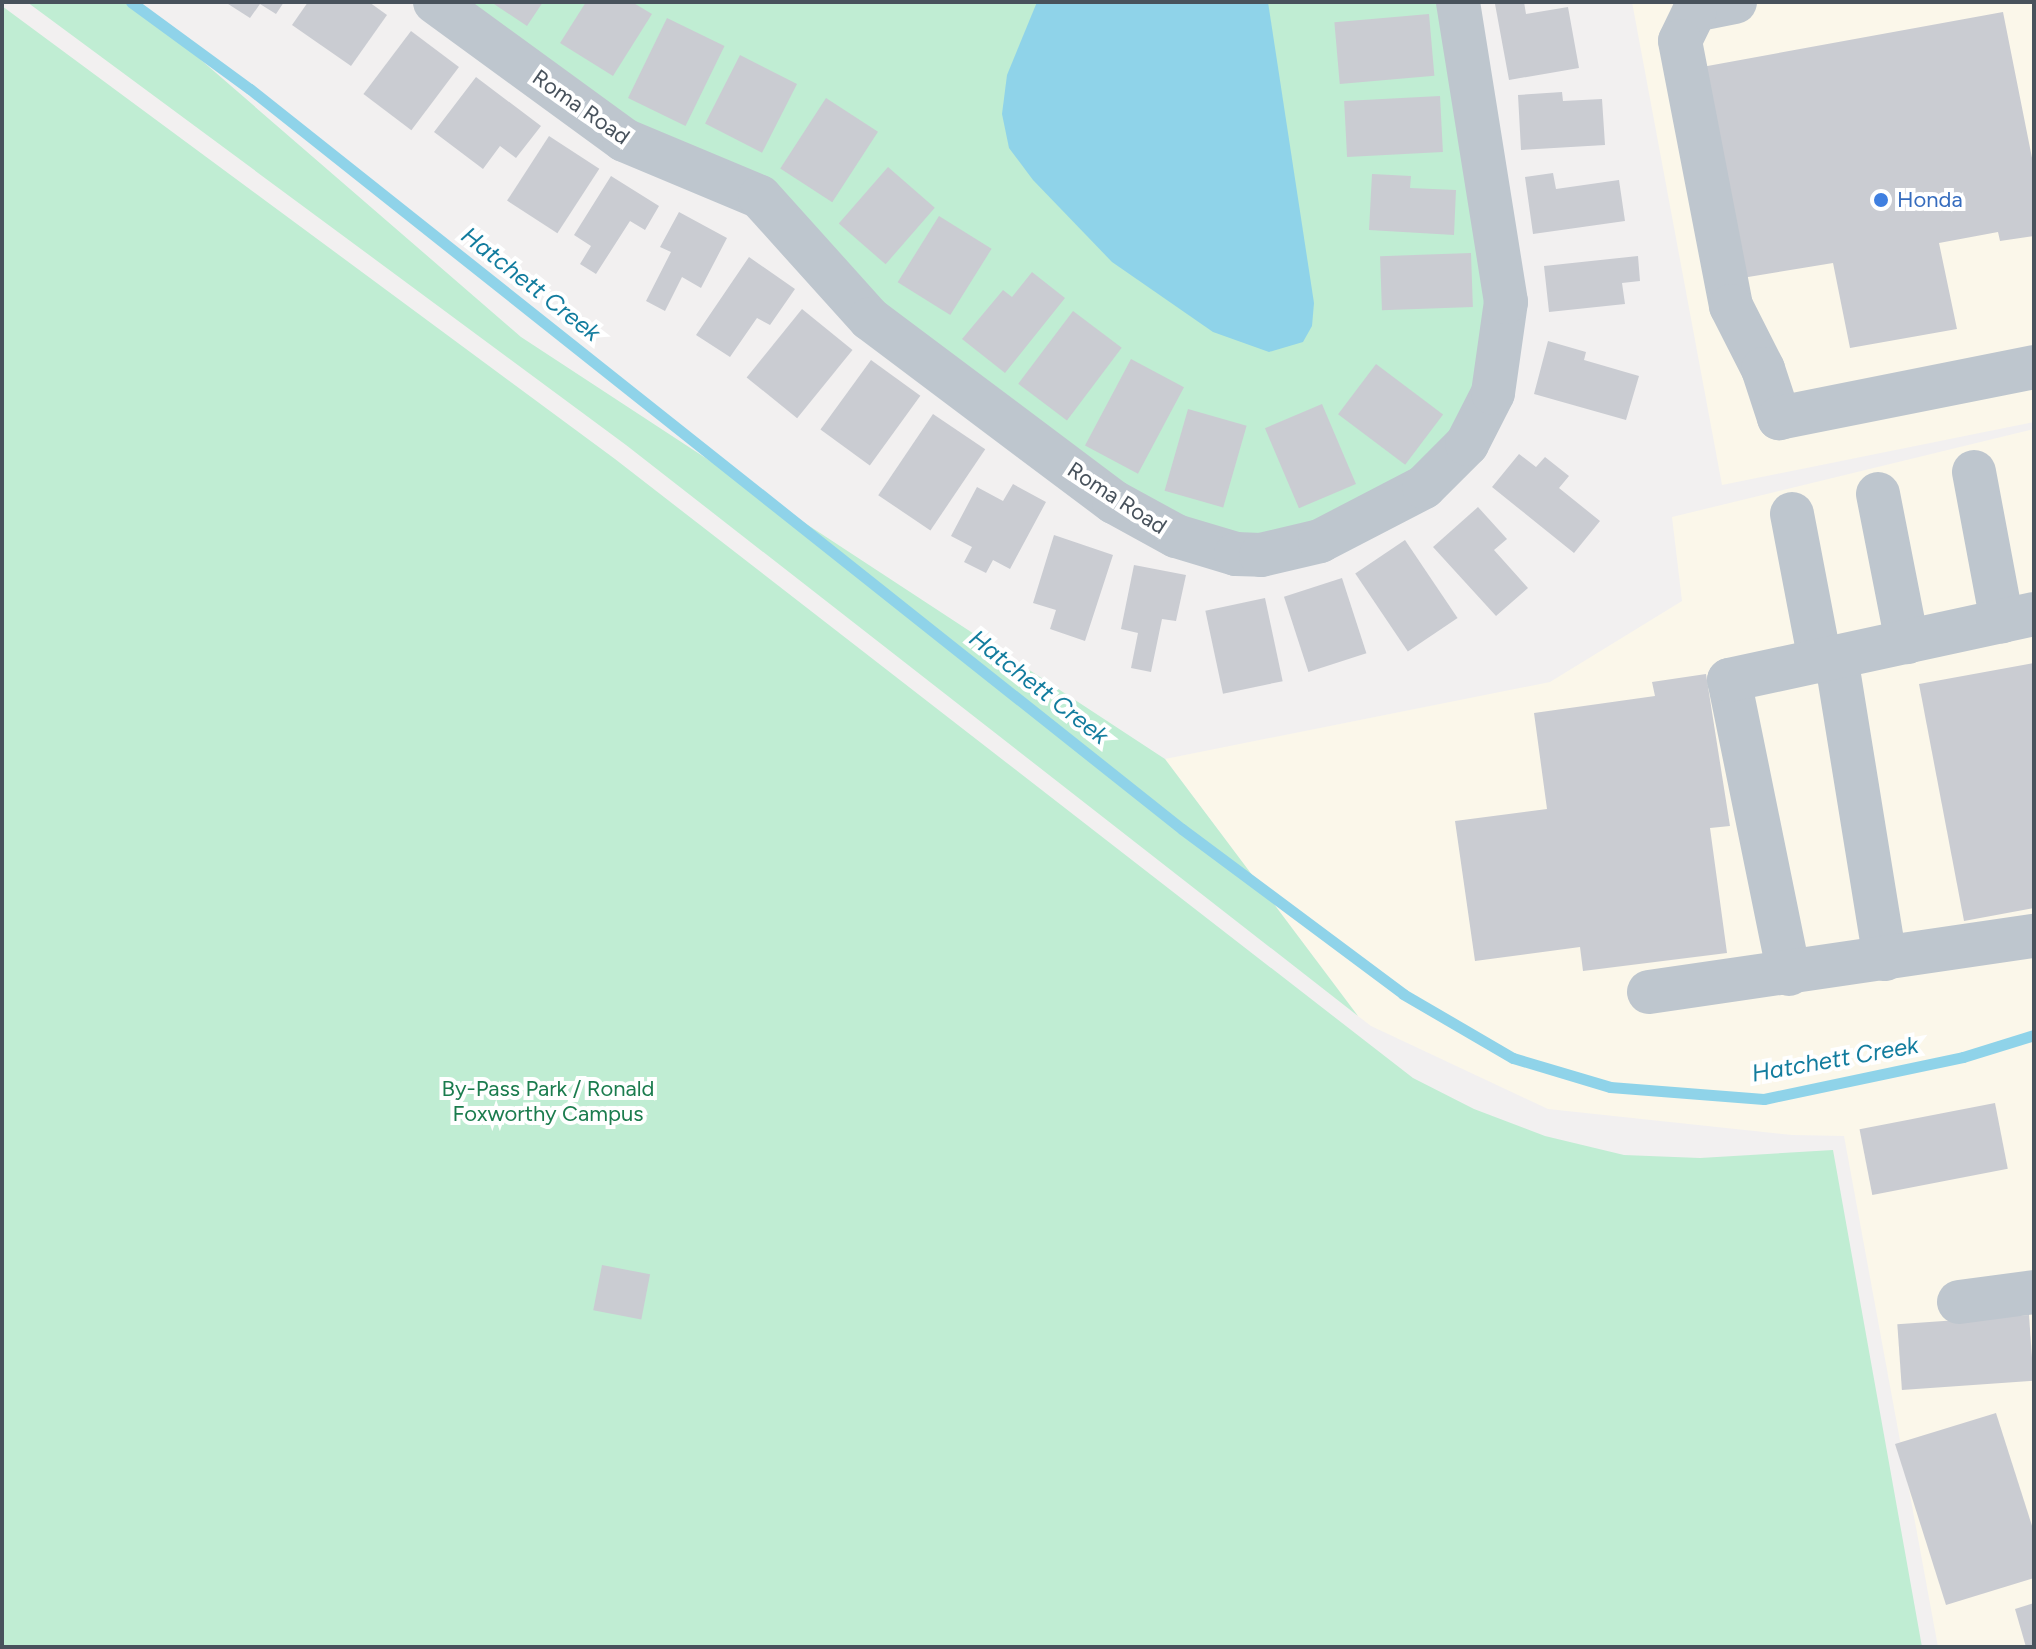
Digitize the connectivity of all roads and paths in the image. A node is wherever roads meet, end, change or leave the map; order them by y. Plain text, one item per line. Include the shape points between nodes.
1 (435, 2) edge
2 (1458, 2) edge
3 (1735, 2) edge
4 (2034, 367) edge
5 (1974, 472) dead end
6 (1878, 494) dead end
7 (1792, 514) dead end
8 (2018, 617) edge
9 (1907, 642) junction
10 (1828, 659) junction
11 (2034, 936) edge
12 (1885, 959) junction
13 (1789, 974) junction
14 (1649, 992) dead end
15 (2034, 1292) edge
16 (1959, 1302) dead end

1 - 2 street, Roma Road via 624,140 760,197 870,319 1114,502 1176,536 1222,551 1261,555 1320,541 1424,487 1467,444 1493,393 1506,302
3 - 4 street via 1695,10 1680,41 1731,306 1763,369 1779,418
5 - 8 street
6 - 9 street
7 - 10 street
8 - 9 street
9 - 10 street
10 - 12 street
10 - 13 street via 1729,680
11 - 12 street
12 - 13 street
13 - 14 street
15 - 16 street

